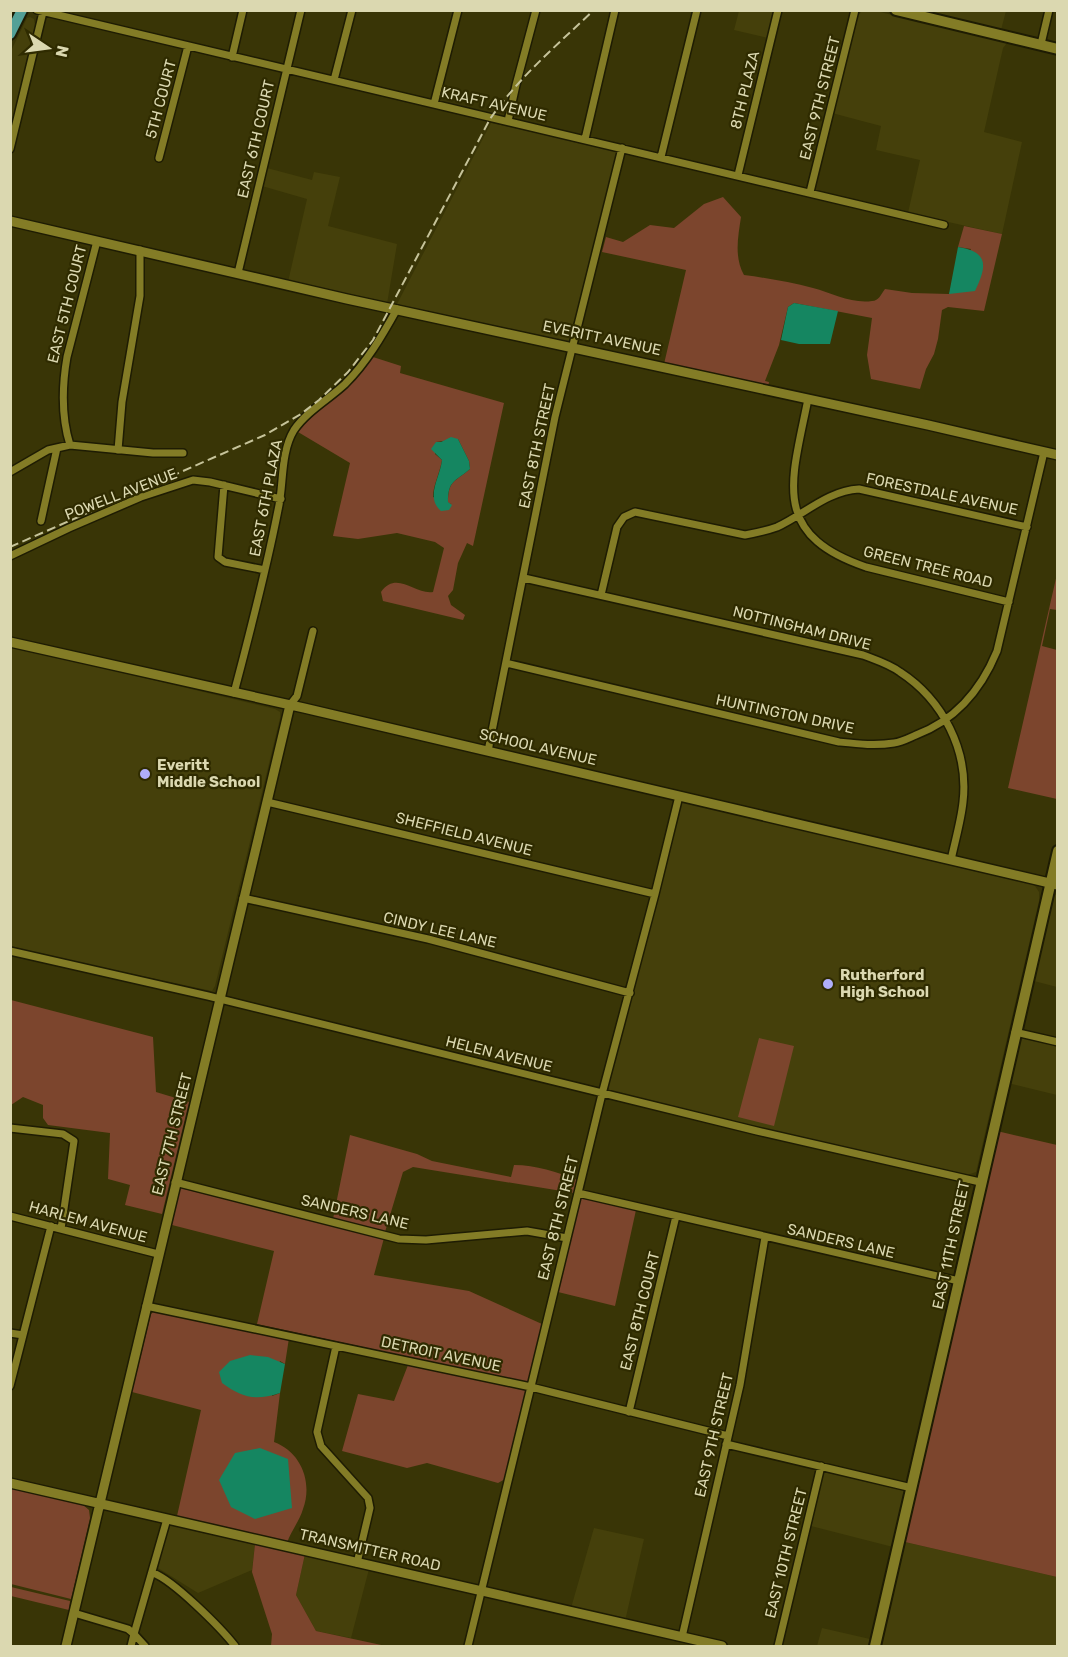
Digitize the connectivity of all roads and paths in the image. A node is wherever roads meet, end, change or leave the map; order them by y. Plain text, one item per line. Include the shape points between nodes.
1 (22, 10) edge
2 (243, 10) edge
3 (301, 10) edge
4 (351, 10) edge
5 (458, 10) edge
6 (536, 10) edge
7 (615, 10) edge
8 (697, 10) edge
9 (778, 10) edge
10 (855, 10) edge
11 (896, 10) edge
12 (1049, 10) edge
13 (40, 11) edge
14 (10, 34) edge
15 (1041, 45) junction
16 (188, 46) junction
17 (1058, 49) edge
18 (232, 57) junction
19 (286, 69) junction
20 (334, 80) junction
21 (434, 104) junction
22 (508, 121) junction
23 (585, 139) junction
24 (622, 148) junction
25 (10, 149) edge
26 (661, 157) junction
27 (159, 158) dead end
28 (738, 175) junction
29 (810, 192) junction
30 (10, 221) edge
31 (945, 225) dead end
32 (97, 241) junction
33 (140, 250) junction
34 (238, 273) junction
35 (397, 309) junction
36 (572, 347) junction
37 (808, 399) junction
38 (70, 445) junction
39 (57, 448) junction
40 (118, 450) junction
41 (1044, 452) junction
42 (183, 453) dead end
43 (1058, 455) edge
44 (10, 472) edge
45 (224, 485) junction
46 (280, 499) junction
47 (798, 515) junction
48 (41, 522) dead end
49 (1027, 526) junction
50 (10, 556) edge
51 (265, 570) junction
52 (524, 578) junction
53 (601, 595) junction
54 (1009, 602) junction
55 (314, 631) dead end
56 (10, 642) edge
57 (506, 663) junction
58 (234, 693) junction
59 (290, 705) junction
60 (946, 720) junction
61 (488, 751) junction
62 (679, 796) junction
63 (267, 802) junction
64 (1058, 851) edge
65 (951, 860) junction
66 (1054, 884) edge
67 (655, 894) junction
68 (243, 898) junction
69 (10, 951) edge
70 (630, 993) junction
71 (219, 999) junction
72 (1015, 1032) junction
73 (1058, 1042) edge
74 (602, 1094) junction
75 (10, 1128) edge
76 (175, 1182) junction
77 (980, 1182) junction
78 (578, 1193) junction
79 (10, 1216) edge
80 (676, 1216) junction
81 (51, 1226) junction
82 (61, 1229) junction
83 (765, 1237) junction
84 (567, 1238) junction
85 (158, 1254) junction
86 (959, 1281) junction
87 (146, 1306) junction
88 (10, 1333) edge
89 (23, 1335) junction
90 (336, 1346) junction
91 (10, 1386) edge
92 (531, 1387) junction
93 (629, 1412) junction
94 (728, 1436) junction
95 (726, 1444) junction
96 (821, 1466) junction
97 (10, 1483) edge
98 (912, 1488) junction
99 (99, 1503) junction
100 (167, 1519) junction
101 (357, 1563) junction
102 (153, 1573) junction
103 (481, 1591) junction
104 (74, 1613) junction
105 (134, 1635) junction
106 (683, 1640) edge
107 (66, 1647) edge
108 (131, 1647) edge
109 (145, 1647) edge
110 (235, 1647) edge
111 (468, 1647) edge
112 (722, 1647) edge
113 (778, 1647) edge
114 (875, 1647) edge

1 - 14 main road
2 - 18 street
3 - 19 street, EAST 6TH COURT
4 - 20 street
5 - 21 street
6 - 22 street
7 - 23 street
8 - 26 street
9 - 28 street, 8TH PLAZA
10 - 29 street, EAST 9TH STREET
11 - 15 main road
12 - 15 street
13 - 16 street, KRAFT AVENUE
13 - 25 street
15 - 17 main road
16 - 18 street, KRAFT AVENUE
16 - 27 street, 5TH COURT
18 - 19 street, KRAFT AVENUE
19 - 20 street, KRAFT AVENUE
19 - 34 street, EAST 6TH COURT
20 - 21 street, KRAFT AVENUE
21 - 22 street, KRAFT AVENUE
22 - 23 street, KRAFT AVENUE
23 - 24 street, KRAFT AVENUE
24 - 26 street, KRAFT AVENUE
24 - 36 street, EAST 8TH STREET
26 - 28 street, KRAFT AVENUE
28 - 29 street, KRAFT AVENUE
29 - 31 street, KRAFT AVENUE
30 - 32 street, EVERITT AVENUE
32 - 33 street, EVERITT AVENUE
32 - 38 street, EAST 5TH COURT via 64,375 65,429
33 - 34 street, EVERITT AVENUE
33 - 40 street via 140,296
34 - 35 street, EVERITT AVENUE
35 - 36 street, EVERITT AVENUE
35 - 46 street, EAST 6TH PLAZA via 362,366 293,432
36 - 37 street, EVERITT AVENUE
36 - 52 street, EAST 8TH STREET
37 - 41 street, EVERITT AVENUE
37 - 47 street, GREEN TREE ROAD via 793,478 793,502
38 - 39 street
38 - 40 street
39 - 44 street
39 - 48 street
40 - 42 street
41 - 43 street, EVERITT AVENUE
41 - 49 street, HUNTINGTON DRIVE
45 - 46 street, POWELL AVENUE
45 - 50 street, POWELL AVENUE via 193,480 141,497
45 - 51 street via 218,556 225,562
46 - 51 street, EAST 6TH PLAZA
47 - 49 street, FORESTDALE AVENUE via 837,492 859,489
47 - 53 street, FORESTDALE AVENUE via 760,533 745,535 635,512 617,526
47 - 54 street, GREEN TREE ROAD via 815,540 845,560
49 - 54 street, HUNTINGTON DRIVE
51 - 58 street, EAST 6TH PLAZA
52 - 53 street, NOTTINGHAM DRIVE
52 - 57 street, EAST 8TH STREET
53 - 60 street, NOTTINGHAM DRIVE via 863,655 900,672 920,687
54 - 60 street, HUNTINGTON DRIVE via 988,673 974,694
55 - 59 street, EAST 7TH STREET via 297,696
56 - 58 street, SCHOOL AVENUE
57 - 60 street, HUNTINGTON DRIVE via 839,742 897,743
57 - 61 street, EAST 8TH STREET
58 - 59 street, SCHOOL AVENUE
59 - 61 street, SCHOOL AVENUE
59 - 63 street, EAST 7TH STREET
60 - 65 street, NOTTINGHAM DRIVE via 959,753 964,786
61 - 62 street, SCHOOL AVENUE
62 - 65 street, SCHOOL AVENUE
62 - 67 street, EAST 8TH STREET
63 - 67 street, SHEFFIELD AVENUE
63 - 68 street, EAST 7TH STREET
64 - 66 main road, EAST 11TH STREET
65 - 66 street, SCHOOL AVENUE
66 - 72 main road, EAST 11TH STREET
67 - 70 street, EAST 8TH STREET
68 - 70 street, CINDY LEE LANE via 428,939
68 - 71 street, EAST 7TH STREET
69 - 71 street, HELEN AVENUE
70 - 74 street, EAST 8TH STREET
71 - 74 street, HELEN AVENUE
71 - 76 street, EAST 7TH STREET
72 - 73 street
72 - 77 main road, EAST 11TH STREET
74 - 77 street, HELEN AVENUE
74 - 78 street, EAST 8TH STREET
75 - 82 street via 63,1134 74,1140
76 - 84 street, SANDERS LANE via 399,1239 527,1231
76 - 85 street, EAST 7TH STREET
77 - 86 main road, EAST 11TH STREET
78 - 80 street, SANDERS LANE
78 - 84 street, EAST 8TH STREET
79 - 81 street, HARLEM AVENUE
80 - 83 street, SANDERS LANE
80 - 93 street, EAST 8TH COURT
81 - 82 street, HARLEM AVENUE
81 - 89 street
82 - 85 street, HARLEM AVENUE
83 - 86 street, SANDERS LANE
83 - 94 street, EAST 9TH STREET
84 - 92 street, EAST 8TH STREET
85 - 87 street, EAST 7TH STREET
86 - 98 main road, EAST 11TH STREET
87 - 90 street, DETROIT AVENUE
87 - 99 street, EAST 7TH STREET
88 - 89 street
89 - 91 street
90 - 92 street, DETROIT AVENUE
90 - 101 street via 317,1432 321,1446 368,1498 370,1508
92 - 93 street, DETROIT AVENUE
92 - 103 street, EAST 8TH STREET
93 - 94 street, DETROIT AVENUE
94 - 95 street, EAST 9TH STREET
95 - 96 street
95 - 106 street, EAST 9TH STREET
96 - 98 street
96 - 113 street, EAST 10TH STREET
97 - 99 street, TRANSMITTER ROAD
98 - 114 main road, EAST 11TH STREET
99 - 100 street, TRANSMITTER ROAD
99 - 104 street, EAST 7TH STREET
100 - 101 street, TRANSMITTER ROAD
100 - 102 street
101 - 103 street, TRANSMITTER ROAD
102 - 105 street
102 - 110 street via 188,1599
103 - 106 street, TRANSMITTER ROAD
103 - 111 street, EAST 8TH STREET
104 - 105 street via 117,1624
104 - 107 street, EAST 7TH STREET
105 - 108 street
105 - 109 street
106 - 112 street, TRANSMITTER ROAD

